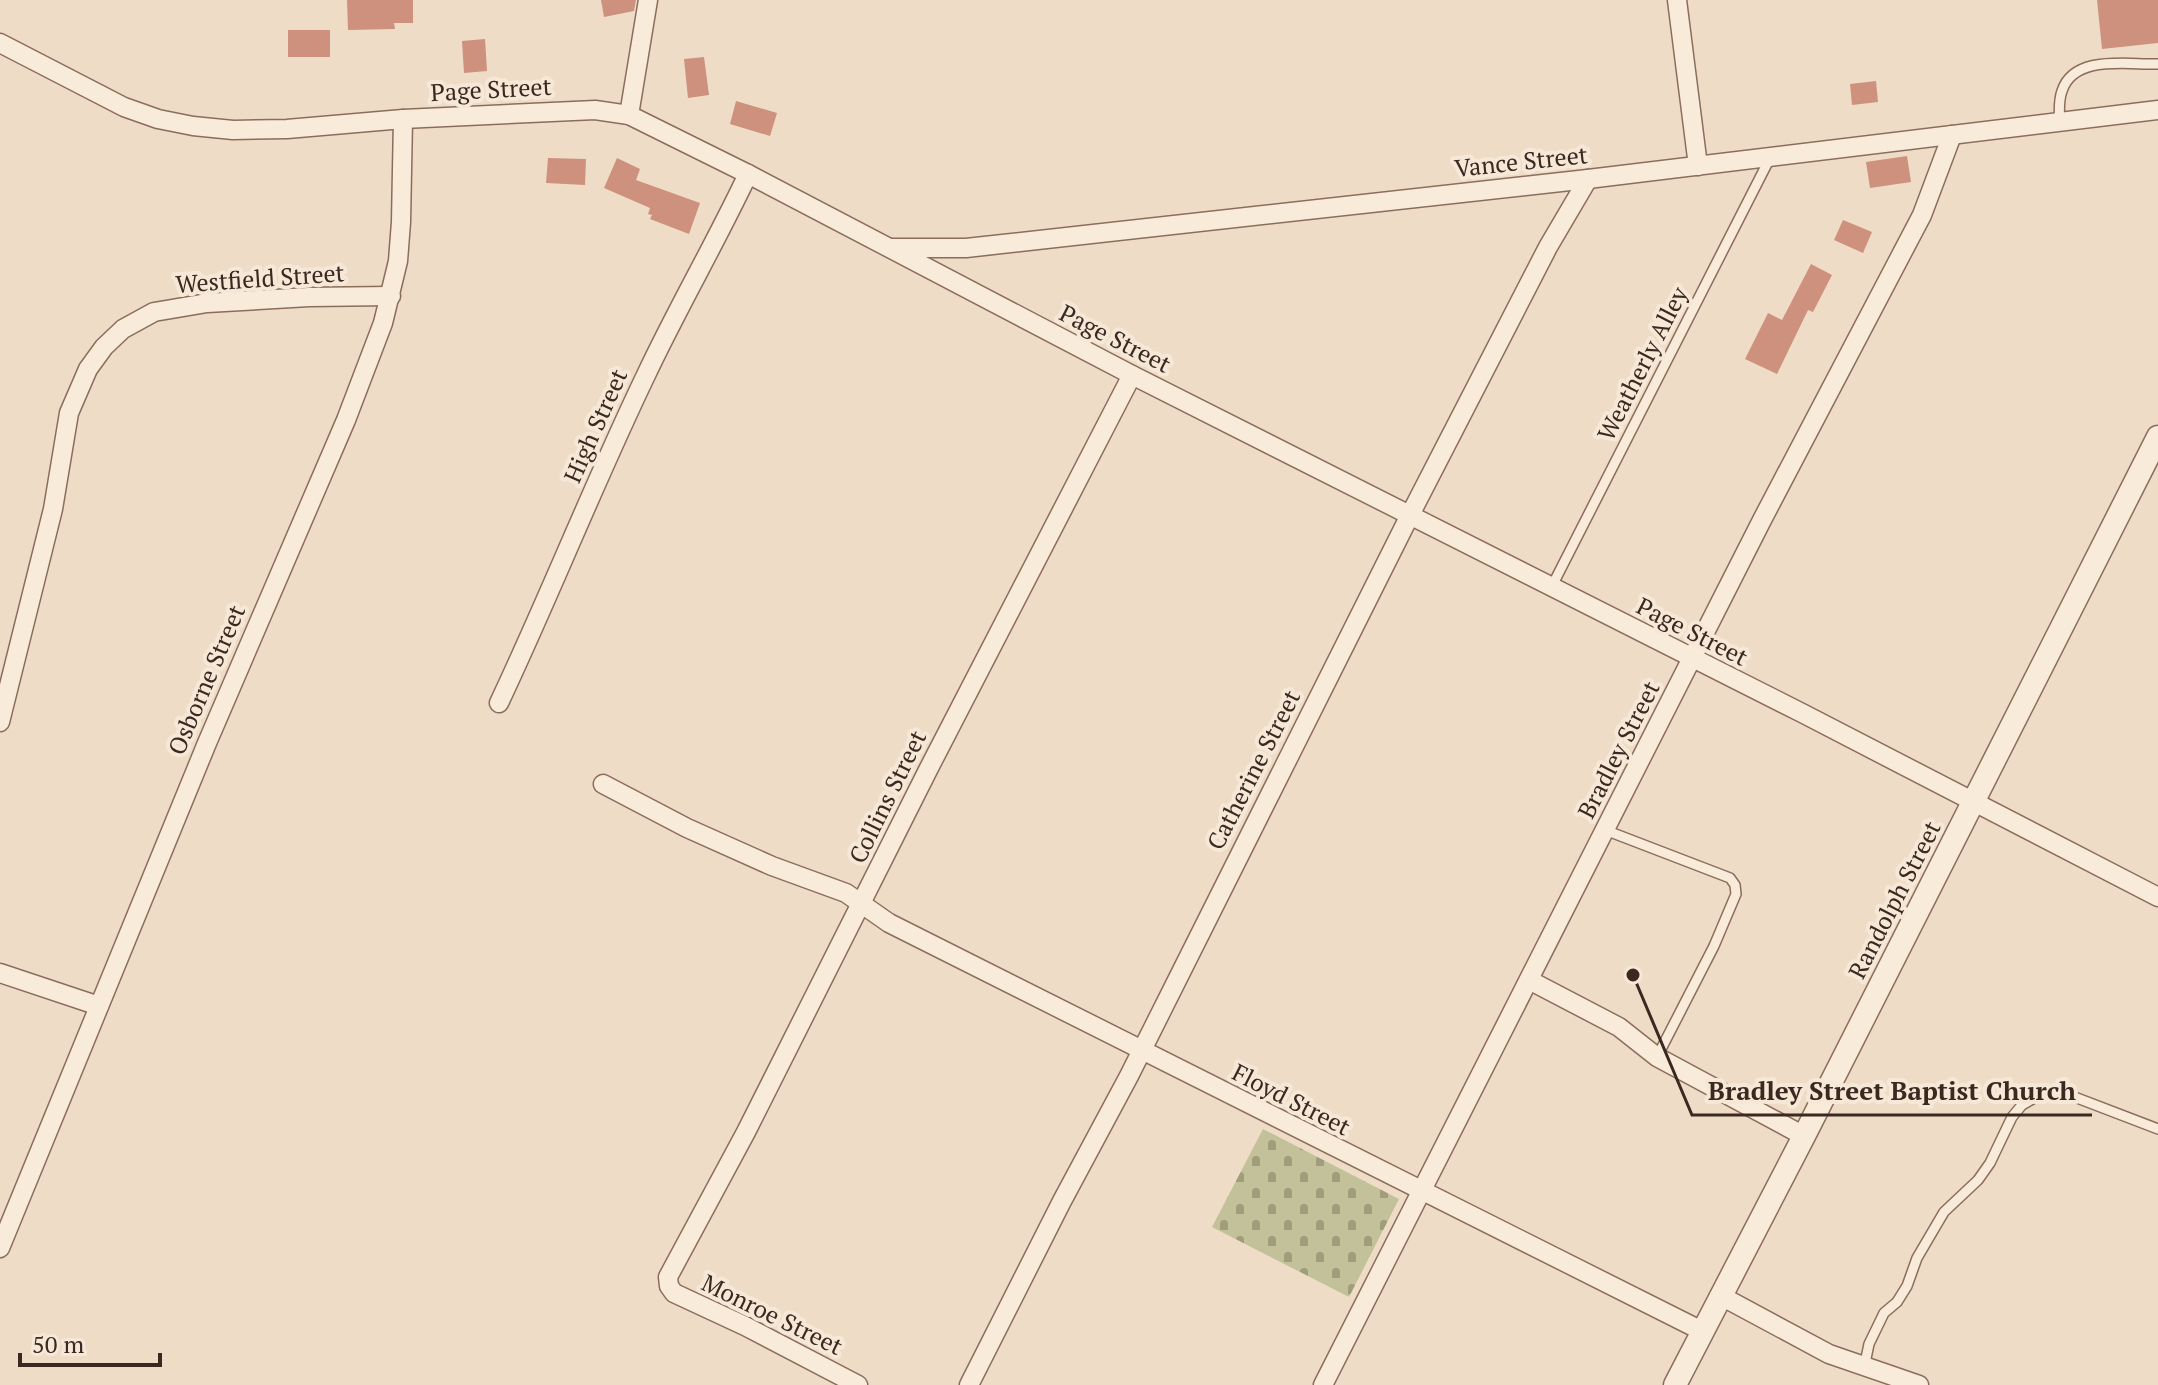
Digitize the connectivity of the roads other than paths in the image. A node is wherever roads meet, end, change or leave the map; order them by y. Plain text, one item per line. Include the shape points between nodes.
1 (648, 0) edge
2 (1677, 0) edge
3 (0, 43) edge
4 (2158, 64) edge
5 (2158, 110) edge
6 (629, 115) junction
7 (403, 119) junction
8 (2059, 123) junction
9 (1952, 135) junction
10 (1770, 158) junction
11 (1698, 166) junction
12 (748, 174) junction
13 (1588, 179) junction
14 (888, 247) junction
15 (391, 296) junction
16 (1132, 375) junction
17 (2158, 437) edge
18 (1410, 515) junction
19 (1551, 588) junction
20 (1692, 659) junction
21 (499, 703) dead end
22 (0, 722) edge
23 (603, 784) dead end
24 (1974, 802) junction
25 (1605, 830) junction
26 (2158, 897) edge
27 (862, 905) junction
28 (0, 973) edge
29 (1529, 980) junction
30 (99, 1006) junction
31 (1141, 1051) junction
32 (1657, 1057) junction
33 (2158, 1129) edge
34 (1804, 1136) junction
35 (1423, 1192) junction
36 (686, 1240) joint
37 (0, 1248) edge
38 (1721, 1296) junction
39 (1702, 1331) junction
40 (1864, 1368) junction
41 (858, 1385) edge
42 (969, 1385) edge
43 (1323, 1385) edge
44 (1675, 1385) edge
45 (1919, 1385) edge

1 - 6 street
2 - 11 street
3 - 7 street, Page Street via 124,107 193,126 287,129
4 - 8 lane via 2092,65 2073,74 2060,95
5 - 8 street, Vance Street
6 - 7 street, Page Street via 595,110
6 - 12 street, Page Street
7 - 15 street, Osborne Street via 401,222
8 - 9 street, Vance Street
9 - 10 street, Vance Street
9 - 20 street, Bradley Street via 1916,227
10 - 11 street, Vance Street
10 - 19 lane, Weatherly Alley
11 - 13 street, Vance Street
12 - 14 street, Page Street
12 - 21 street, High Street via 646,375
13 - 14 street, Vance Street via 966,248
13 - 18 street, Catherine Street
14 - 16 street, Page Street
15 - 22 street, Westfield Street via 207,303 154,312 104,347 69,413 53,509
15 - 30 street, Osborne Street via 346,420
16 - 18 street, Page Street
16 - 27 street, Collins Street
17 - 24 street, Randolph Street
18 - 19 street, Page Street
18 - 31 street, Catherine Street
19 - 20 street, Page Street
20 - 24 street, Page Street
20 - 25 street, Bradley Street
23 - 27 street via 687,828 846,893
24 - 26 street, Page Street
24 - 34 street, Randolph Street
25 - 29 street, Bradley Street
25 - 32 lane via 1730,878 1735,885 1714,946
27 - 31 street, Floyd Street
27 - 36 street, Collins Street
28 - 30 street
29 - 32 street via 1619,1027
29 - 35 street, Bradley Street
30 - 37 street, Osborne Street
31 - 35 street, Floyd Street
31 - 42 street, Catherine Street
32 - 34 street
33 - 40 lane via 2064,1093 2048,1093 2022,1105 1978,1180 1944,1212 1907,1286 1877,1326
34 - 38 street, Randolph Street
35 - 39 street, Floyd Street
35 - 43 street, Bradley Street
36 - 41 street, Monroe Street via 668,1277 674,1293
38 - 39 street, Randolph Street
38 - 40 street
39 - 44 street, Randolph Street
40 - 45 street

